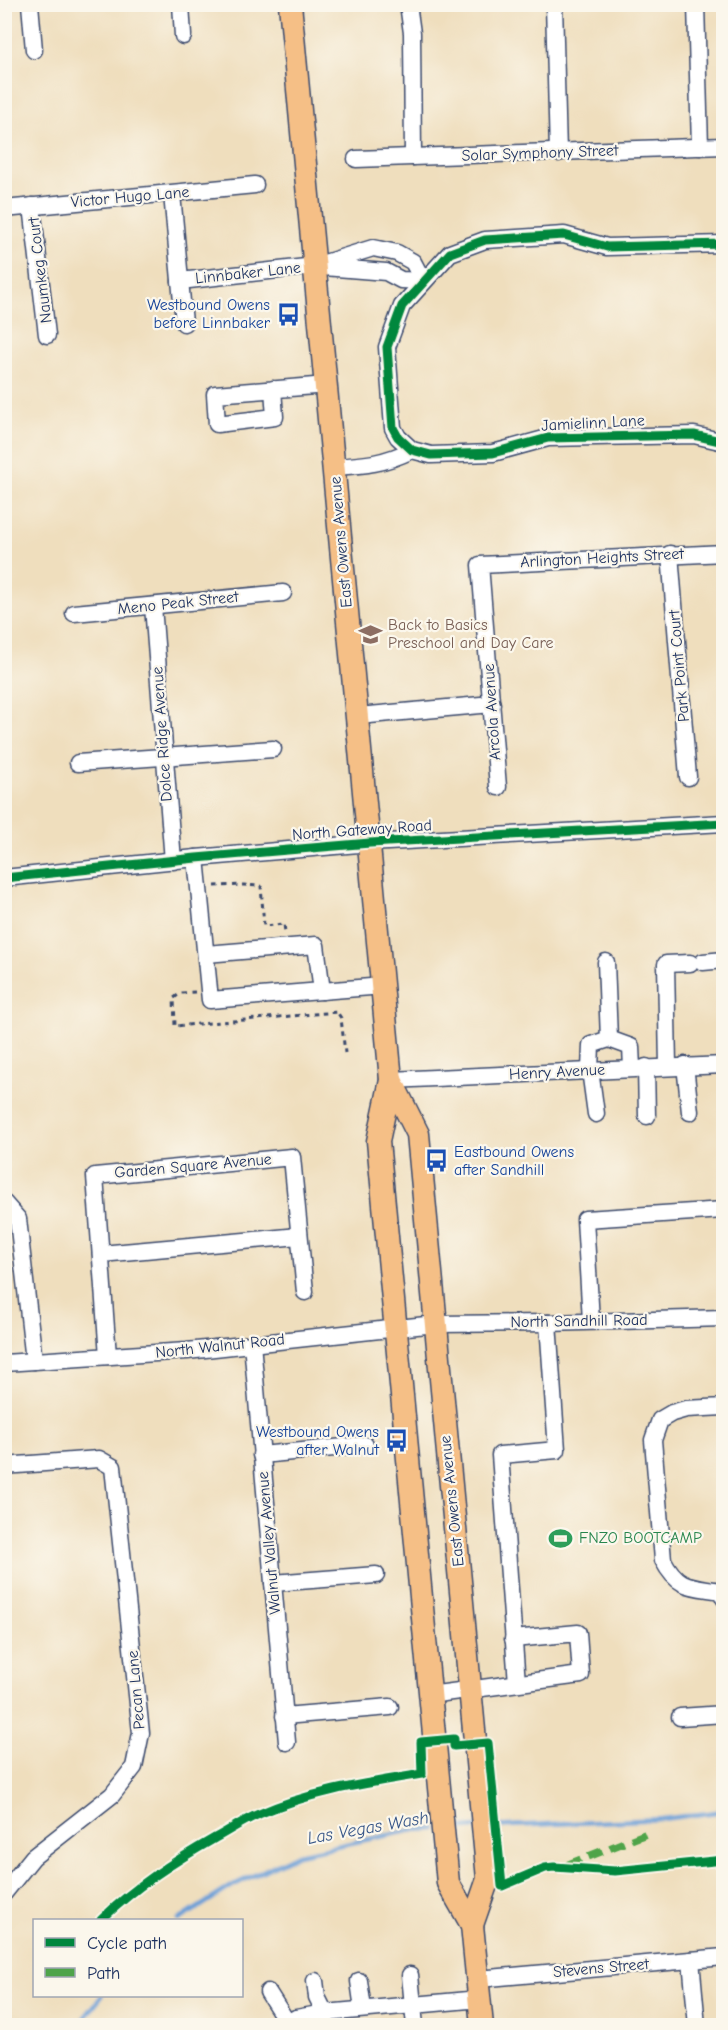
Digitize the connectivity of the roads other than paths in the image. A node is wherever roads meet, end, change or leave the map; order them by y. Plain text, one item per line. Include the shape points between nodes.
1 (30, 4) edge
2 (181, 4) edge
3 (290, 4) edge
4 (408, 4) edge
5 (554, 4) edge
6 (696, 4) edge
7 (183, 36) dead end
8 (34, 50) dead end
9 (723, 146) edge
10 (700, 147) junction
11 (558, 153) junction
12 (413, 157) junction
13 (356, 159) dead end
14 (255, 185) dead end
15 (171, 194) junction
16 (33, 206) junction
17 (4, 209) edge
18 (723, 244) edge
19 (397, 253) junction
20 (315, 266) junction
21 (386, 272) junction
22 (180, 281) junction
23 (423, 281) junction
24 (184, 323) dead end
25 (47, 335) dead end
26 (327, 385) junction
27 (273, 389) dead end
28 (723, 442) edge
29 (412, 450) junction
30 (334, 467) junction
31 (723, 553) edge
32 (670, 554) junction
33 (480, 565) joint
34 (283, 593) dead end
35 (153, 606) junction
36 (74, 613) dead end
37 (492, 704) junction
38 (358, 716) junction
39 (273, 749) dead end
40 (164, 758) junction
41 (78, 764) dead end
42 (688, 777) dead end
43 (498, 787) dead end
44 (723, 823) edge
45 (370, 843) junction
46 (196, 858) junction
47 (173, 861) junction
48 (4, 878) edge
49 (206, 954) junction
50 (723, 960) edge
51 (606, 962) dead end
52 (383, 986) junction
53 (322, 991) junction
54 (609, 1039) junction
55 (723, 1065) edge
56 (676, 1066) junction
57 (639, 1068) junction
58 (590, 1070) junction
59 (392, 1080) junction
60 (690, 1112) dead end
61 (596, 1114) dead end
62 (647, 1116) dead end
63 (4, 1203) edge
64 (723, 1210) edge
65 (299, 1236) junction
66 (100, 1254) junction
67 (305, 1292) dead end
68 (723, 1317) edge
69 (591, 1321) junction
70 (548, 1323) junction
71 (435, 1324) junction
72 (395, 1328) junction
73 (252, 1343) junction
74 (108, 1356) junction
75 (34, 1361) junction
76 (4, 1363) edge
77 (723, 1407) edge
78 (365, 1445) dead end
79 (261, 1455) junction
80 (4, 1466) edge
81 (376, 1575) dead end
82 (273, 1583) junction
83 (723, 1598) edge
84 (513, 1639) junction
85 (517, 1683) junction
86 (471, 1689) junction
87 (429, 1695) junction
88 (390, 1707) dead end
89 (723, 1714) edge
90 (284, 1716) junction
91 (680, 1717) dead end
92 (287, 1742) dead end
93 (4, 1893) edge
94 (472, 1925) junction
95 (723, 1957) edge
96 (691, 1960) junction
97 (410, 1975) dead end
98 (315, 1981) dead end
99 (359, 1981) dead end
100 (479, 1989) junction
101 (268, 1992) dead end
102 (413, 2005) junction
103 (363, 2009) junction
104 (325, 2019) edge
105 (284, 2024) edge
106 (415, 2025) edge
107 (482, 2025) edge
108 (697, 2025) edge

1 - 8 street
2 - 7 street
3 - 20 main road, East Owens Avenue
4 - 12 street via 412,33
5 - 11 street
6 - 10 street
9 - 10 street, Solar Symphony Street
10 - 11 street, Solar Symphony Street
11 - 12 street, Solar Symphony Street
12 - 13 street, Solar Symphony Street
14 - 15 street, Victor Hugo Lane
15 - 16 street, Victor Hugo Lane
15 - 22 street
16 - 17 street, Victor Hugo Lane
16 - 25 street, Naumkeg Court
18 - 23 street via 607,247 564,235 485,240 450,252
19 - 20 street, Linnbaker Lane via 373,248
19 - 21 street
19 - 23 street via 412,262
20 - 21 street, Linnbaker Lane
20 - 22 street, Linnbaker Lane
20 - 26 main road, East Owens Avenue
21 - 23 street, Linnbaker Lane via 401,280
22 - 24 street
23 - 29 street via 402,306 387,347 393,428
26 - 27 street
26 - 30 main road, East Owens Avenue
28 - 29 street, Jamielinn Lane via 694,435 570,437 548,438 493,453 431,455
29 - 30 street via 376,464
30 - 38 main road, East Owens Avenue
31 - 32 street, Arlington Heights Street
32 - 33 street, Arlington Heights Street
32 - 42 street, Park Point Court
33 - 37 street, Arcola Avenue
34 - 35 street, Meno Peak Street
35 - 36 street, Meno Peak Street
35 - 40 street, Dolce Ridge Avenue
37 - 38 street
37 - 43 street, Arcola Avenue
38 - 45 main road, East Owens Avenue
39 - 40 street
40 - 41 street
40 - 47 street, Dolce Ridge Avenue
44 - 45 street, North Gateway Road
45 - 46 street, North Gateway Road
45 - 52 main road, East Owens Avenue
46 - 47 street, North Gateway Road
46 - 49 street
47 - 48 street, North Gateway Road
49 - 53 street via 209,996
49 - 53 street via 316,945
50 - 56 street via 666,964
51 - 54 street
52 - 53 street
52 - 59 main road, East Owens Avenue
54 - 57 street via 631,1047
54 - 58 street via 591,1045
55 - 56 street, Henry Avenue
56 - 57 street, Henry Avenue
56 - 60 street
57 - 58 street, Henry Avenue
57 - 62 street
58 - 59 street, Henry Avenue
58 - 61 street
59 - 71 main road, East Owens Avenue via 418,1134
59 - 72 main road, East Owens Avenue via 378,1141
63 - 75 street via 18,1219
64 - 69 street via 585,1220
65 - 66 street
65 - 66 street, Garden Square Avenue via 292,1157 94,1176
65 - 67 street, Garden Square Avenue
66 - 74 street, Garden Square Avenue
68 - 69 street, North Sandhill Road
69 - 70 street, North Sandhill Road
70 - 71 street, North Sandhill Road
70 - 84 street via 557,1450 500,1455
71 - 72 street, North Walnut Road
71 - 86 main road, East Owens Avenue
72 - 73 street, North Walnut Road
72 - 87 main road, East Owens Avenue
73 - 74 street, North Walnut Road
73 - 79 street, Walnut Valley Avenue
74 - 75 street, North Walnut Road
75 - 76 street, North Walnut Road
77 - 83 street via 672,1413 660,1420 653,1440 663,1560 683,1584 721,1592
78 - 79 street
79 - 82 street, Walnut Valley Avenue
80 - 93 street, Pecan Lane via 99,1459 113,1467 141,1733 134,1767 112,1795 33,1857
81 - 82 street
82 - 90 street, Walnut Valley Avenue
84 - 85 street
84 - 85 street via 578,1633 580,1675
85 - 86 street
86 - 87 street
86 - 94 main road, East Owens Avenue via 488,1879
87 - 94 main road, East Owens Avenue via 448,1883
88 - 90 street
89 - 91 street
90 - 92 street, Walnut Valley Avenue
94 - 100 main road, East Owens Avenue
95 - 96 street, Stevens Street
96 - 100 street, Stevens Street
96 - 108 street
97 - 102 street
98 - 104 street via 316,1998
99 - 103 street
100 - 102 street, Stevens Street
100 - 107 main road, East Owens Avenue
101 - 105 street
102 - 103 street, Stevens Street
102 - 106 street
103 - 104 street, Stevens Street
104 - 105 street, Stevens Street via 296,2018

